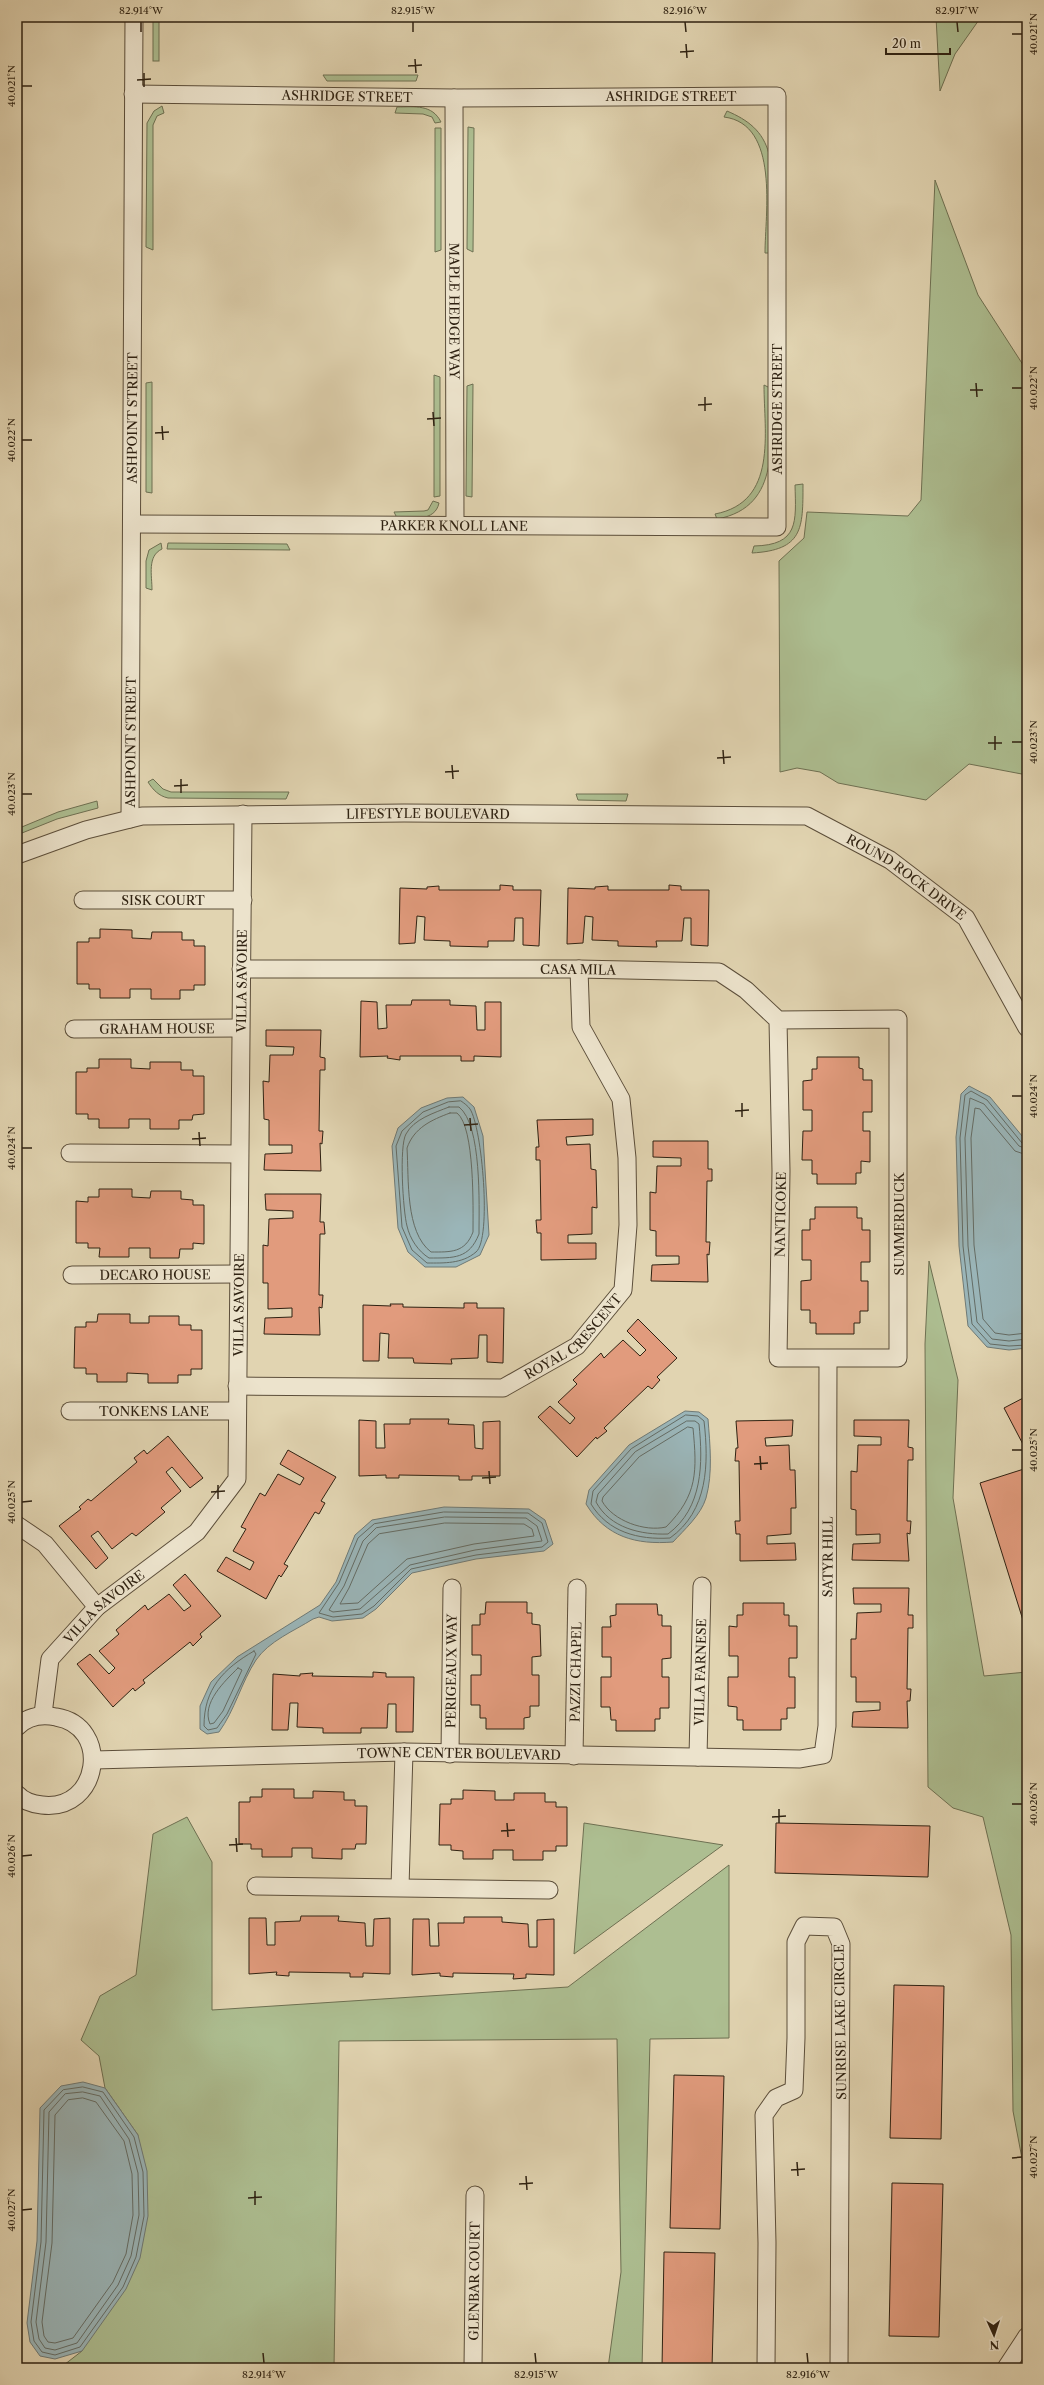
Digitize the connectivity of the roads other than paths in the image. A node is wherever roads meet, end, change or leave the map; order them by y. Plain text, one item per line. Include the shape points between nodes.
1 (134, 17) edge
2 (134, 94) junction
3 (454, 98) junction
4 (132, 524) junction
5 (455, 525) junction
6 (777, 527) joint
7 (243, 814) junction
8 (130, 819) junction
9 (841, 835) joint
10 (17, 855) edge
11 (83, 900) dead end
12 (243, 900) junction
13 (240, 969) junction
14 (578, 969) junction
15 (778, 1020) junction
16 (239, 1028) junction
17 (1027, 1028) edge
18 (74, 1029) dead end
19 (70, 1153) dead end
20 (238, 1154) junction
21 (238, 1274) junction
22 (72, 1275) dead end
23 (828, 1359) junction
24 (237, 1386) junction
25 (70, 1411) dead end
26 (237, 1411) junction
27 (17, 1525) edge
28 (702, 1586) dead end
29 (452, 1588) dead end
30 (577, 1588) dead end
31 (97, 1607) junction
32 (43, 1714) junction
33 (17, 1727) edge
34 (404, 1752) junction
35 (450, 1754) junction
36 (823, 1755) joint
37 (574, 1756) junction
38 (698, 1758) junction
39 (94, 1760) junction
40 (17, 1794) edge
41 (256, 1886) dead end
42 (400, 1888) junction
43 (549, 1890) dead end
44 (475, 2195) dead end
45 (1027, 2336) edge
46 (473, 2368) edge
47 (766, 2368) edge
48 (839, 2368) edge
49 (1006, 2368) edge

1 - 2 street, ASHPOINT STREET
2 - 3 street, ASHRIDGE STREET
2 - 4 street, ASHPOINT STREET
3 - 5 street, MAPLE HEDGE WAY
3 - 6 street, ASHRIDGE STREET via 777,96
4 - 5 street, PARKER KNOLL LANE
4 - 8 street, ASHPOINT STREET
5 - 6 street, PARKER KNOLL LANE
7 - 8 street, LIFESTYLE BOULEVARD via 142,816
7 - 9 street, LIFESTYLE BOULEVARD via 807,816
7 - 12 street, VILLA SAVOIRE
8 - 10 street, LIFESTYLE BOULEVARD via 86,830
9 - 17 street, ROUND ROCK DRIVE via 890,860 966,918
11 - 12 street, SISK COURT
12 - 13 street, VILLA SAVOIRE
13 - 14 street, CASA MILA
13 - 16 street, VILLA SAVOIRE
14 - 15 street, CASA MILA via 719,972 746,990
14 - 24 street, ROYAL CRESCENT via 581,1027 621,1099 627,1158 628,1225 622,1290 577,1346 503,1388
15 - 23 street, NANTICOKE via 781,1171 778,1358
15 - 23 street, SUMMERDUCK via 898,1019 898,1358
16 - 18 street, GRAHAM HOUSE
16 - 20 street, VILLA SAVOIRE
19 - 20 street
20 - 21 street, VILLA SAVOIRE
21 - 22 street, DECARO HOUSE
21 - 24 street, VILLA SAVOIRE
23 - 36 street, SATYR HILL via 827,1710
24 - 26 street, VILLA SAVOIRE
25 - 26 street, TONKENS LANE
26 - 31 street, VILLA SAVOIRE via 237,1479 197,1532
27 - 31 street via 45,1544
28 - 38 street, VILLA FARNESE
29 - 35 street, PERIGEAUX WAY
30 - 37 street, PAZZI CHAPEL
31 - 32 street, VILLA SAVOIRE via 50,1659
32 - 33 street via 23,1721
32 - 39 street via 68,1719 73,1723 87,1736
34 - 35 street, TOWNE CENTER BOULEVARD
34 - 39 street, TOWNE CENTER BOULEVARD
34 - 42 street
35 - 37 street, TOWNE CENTER BOULEVARD
36 - 38 street, TOWNE CENTER BOULEVARD via 800,1759
37 - 38 street, TOWNE CENTER BOULEVARD
39 - 40 street via 90,1777 82,1791 68,1802 52,1806 34,1804
41 - 42 street
42 - 43 street
44 - 46 street, GLENBAR COURT
45 - 49 street
47 - 48 street, SUNRISE LAKE CIRCLE via 764,2115 776,2098 794,2090 796,1942 804,1926 834,1927 841,1944

